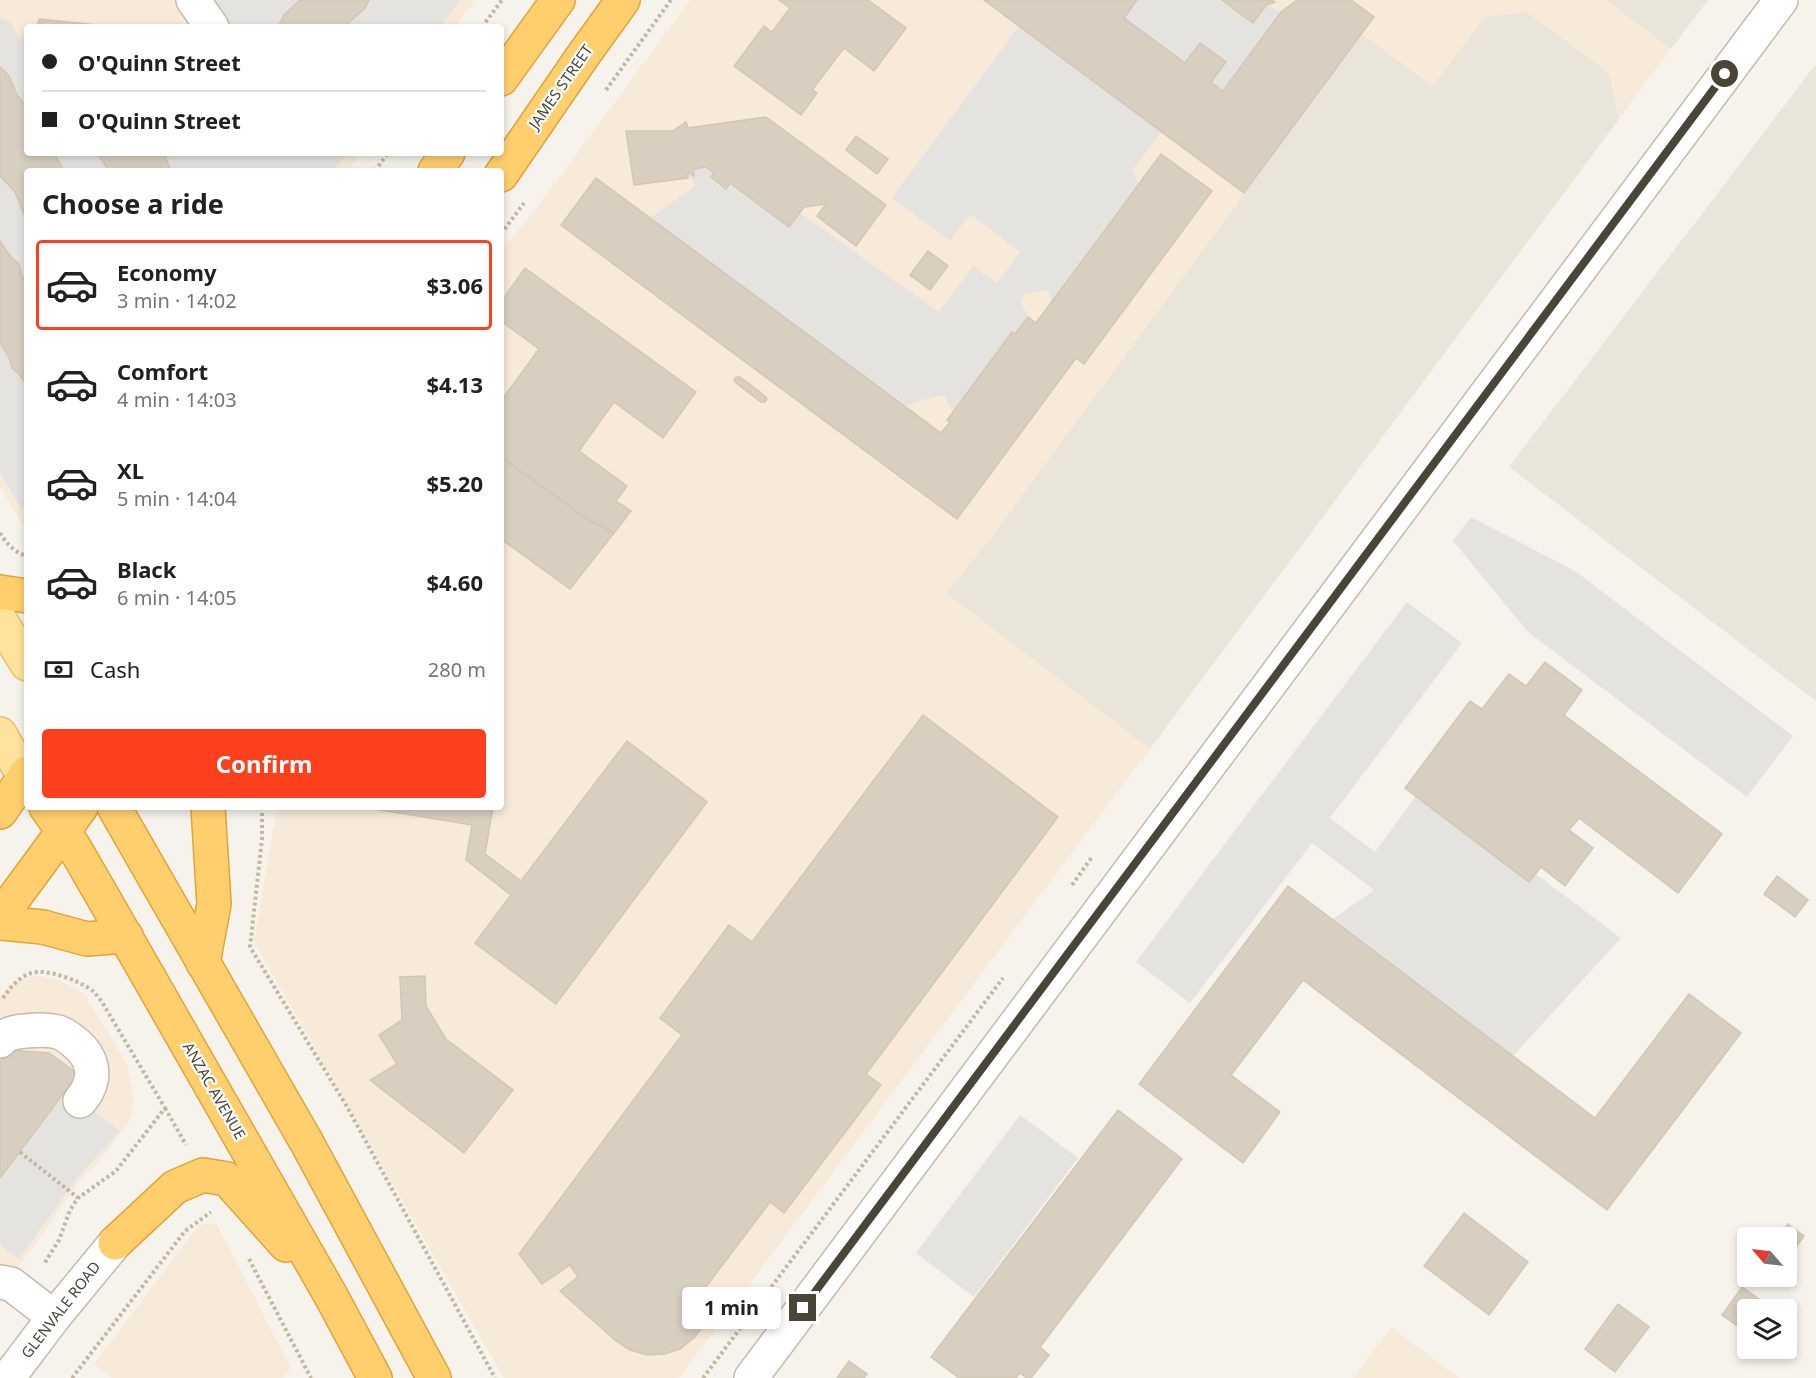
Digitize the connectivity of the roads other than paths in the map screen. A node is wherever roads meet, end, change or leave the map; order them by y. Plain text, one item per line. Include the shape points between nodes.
1 (194, 0) edge
2 (558, 0) edge
3 (623, 0) edge
4 (1781, 0) edge
5 (210, 24) edge
6 (504, 75) edge
7 (504, 171) edge
8 (0, 592) edge
9 (24, 596) edge
10 (0, 620) edge
11 (24, 659) edge
12 (0, 734) edge
13 (24, 774) edge
14 (24, 780) edge
15 (116, 810) edge
16 (208, 810) edge
17 (0, 812) edge
18 (63, 815) edge
19 (0, 917) edge
20 (0, 922) edge
21 (126, 936) junction
22 (203, 963) junction
23 (0, 1041) edge
24 (80, 1101) dead end
25 (115, 1243) joint
26 (0, 1282) edge
27 (331, 1296) junction
28 (54, 1317) junction
29 (8, 1378) edge
30 (375, 1378) edge
31 (434, 1378) edge
32 (751, 1378) edge

1 - 5 street
2 - 6 highway
3 - 7 highway, JAMES STREET
4 - 32 street
8 - 9 highway
10 - 11 main road
12 - 13 main road
14 - 17 highway
15 - 22 highway
16 - 22 highway via 214,904
18 - 19 highway
18 - 21 highway, ANZAC AVENUE via 83,862
20 - 21 highway via 43,927 87,939
21 - 27 highway, ANZAC AVENUE
22 - 31 highway via 307,1143
23 - 24 street via 26,1031 66,1035 83,1049 92,1072 87,1093
25 - 27 highway via 175,1187 203,1175 227,1179
25 - 28 street, GLENVALE ROAD
26 - 28 street via 11,1284
27 - 30 highway, ANZAC AVENUE
28 - 29 street, GLENVALE ROAD

